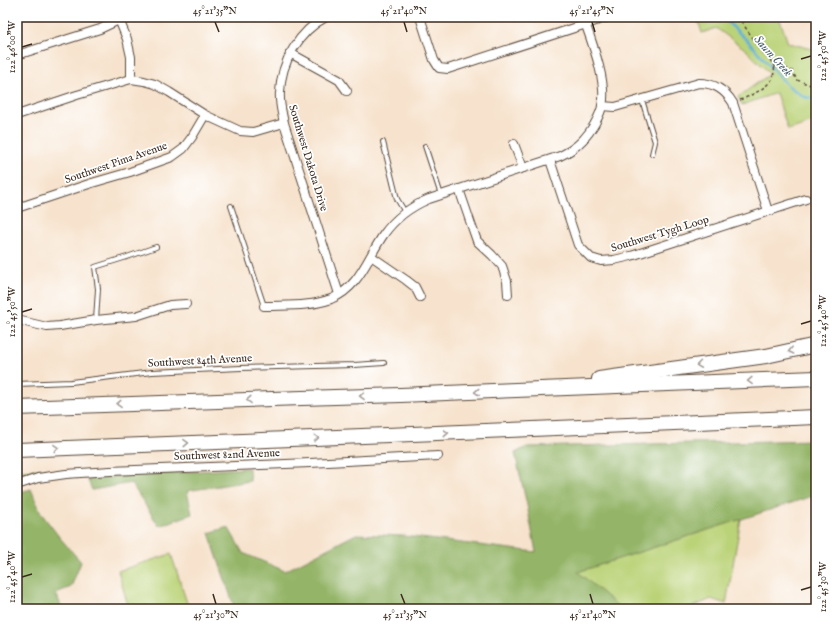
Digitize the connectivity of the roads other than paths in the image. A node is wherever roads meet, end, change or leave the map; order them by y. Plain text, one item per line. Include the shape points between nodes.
1 (137, 17) edge
2 (326, 17) edge
3 (420, 17) edge
4 (608, 17) edge
5 (119, 19) edge
6 (584, 21) edge
7 (290, 53) junction
8 (17, 55) edge
9 (131, 79) junction
10 (347, 91) dead end
11 (642, 99) junction
12 (602, 106) junction
13 (17, 115) edge
14 (205, 115) junction
15 (284, 123) junction
16 (383, 142) dead end
17 (514, 144) dead end
18 (425, 146) dead end
19 (652, 154) dead end
20 (550, 160) junction
21 (523, 168) junction
22 (459, 189) junction
23 (441, 195) junction
24 (806, 200) dead end
25 (230, 206) dead end
26 (17, 208) edge
27 (768, 211) junction
28 (405, 212) junction
29 (156, 247) dead end
30 (371, 256) junction
31 (339, 294) junction
32 (508, 295) dead end
33 (420, 297) dead end
34 (186, 304) dead end
35 (264, 306) joint
36 (17, 320) edge
37 (96, 320) junction
38 (816, 345) edge
39 (384, 363) dead end
40 (816, 378) edge
41 (17, 384) edge
42 (516, 390) junction
43 (17, 408) edge
44 (816, 417) edge
45 (17, 450) edge
46 (438, 456) dead end
47 (17, 485) edge

1 - 5 street
2 - 7 street, Southwest Dakota Drive via 305,34
3 - 6 street via 434,60 439,68 448,70
4 - 6 street
5 - 8 street via 100,29
5 - 9 street via 131,57
6 - 12 street via 600,67 604,94
7 - 10 street via 339,80
7 - 15 street, Southwest Dakota Drive via 280,86 280,105
9 - 13 street
9 - 14 street via 155,84
11 - 12 street via 615,107
11 - 19 lane via 655,142
11 - 27 street via 699,83 716,86 728,95 733,103
12 - 20 street via 591,131 582,141 571,150
14 - 15 street via 240,132 253,132
14 - 26 street, Southwest Pima Avenue via 183,149 172,157
15 - 31 street, Southwest Dakota Drive
16 - 28 lane via 397,199
17 - 21 street
18 - 23 lane
20 - 21 street
20 - 27 street, Southwest Tygh Loop via 578,245 591,258 601,261 631,256
21 - 22 street
22 - 23 street
22 - 32 street via 477,242 502,266
23 - 28 street via 419,203
24 - 27 street, Southwest Tygh Loop
25 - 35 lane
28 - 30 street via 384,234
29 - 37 lane via 95,267 98,288
30 - 31 street via 354,283
30 - 33 street via 415,287
31 - 35 street via 311,304
34 - 37 street via 136,316
36 - 37 street via 47,327
38 -> 42 highway via 766,356
39 - 41 lane, Southwest 84th Avenue via 152,372 71,382
40 -> 42 highway
42 -> 43 highway
45 -> 44 highway
46 - 47 street, Southwest 82nd Avenue via 72,473 38,478

